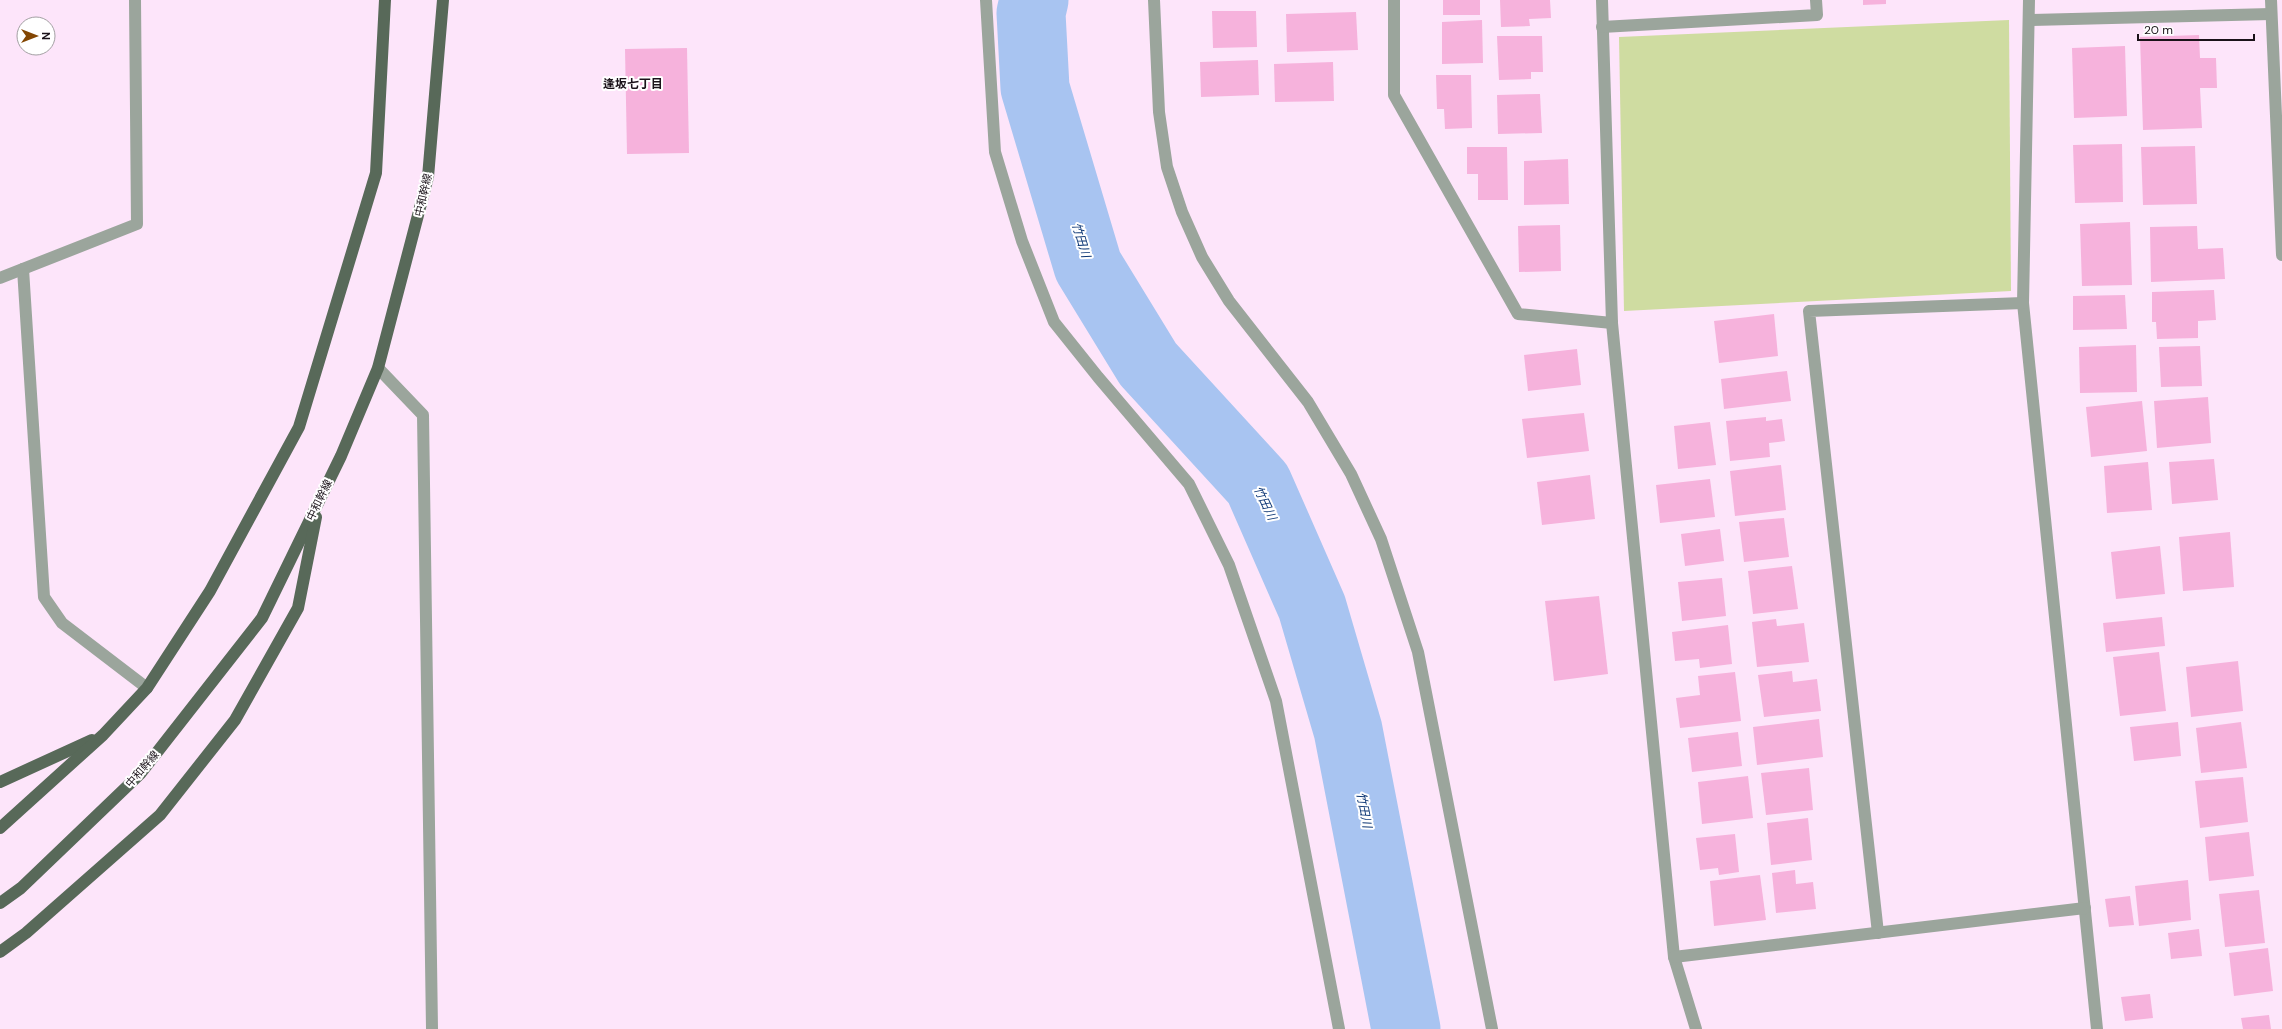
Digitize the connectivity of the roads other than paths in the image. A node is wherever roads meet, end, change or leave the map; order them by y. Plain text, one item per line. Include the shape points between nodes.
1 (135, 0) edge
2 (385, 0) edge
3 (443, 0) edge
4 (986, 0) edge
5 (1154, 0) edge
6 (1394, 0) edge
7 (1602, 0) edge
8 (1816, 0) edge
9 (2029, 0) edge
10 (2271, 0) edge
11 (2271, 14) junction
12 (2030, 20) junction
13 (1602, 27) junction
14 (2282, 255) edge
15 (23, 269) junction
16 (0, 278) edge
17 (2023, 303) junction
18 (1612, 323) junction
19 (378, 368) junction
20 (319, 500) junction
21 (147, 688) junction
22 (103, 735) junction
23 (0, 782) edge
24 (0, 828) edge
25 (0, 903) edge
26 (2085, 908) junction
27 (1878, 933) junction
28 (0, 952) edge
29 (1674, 957) junction
30 (432, 1029) edge
31 (1339, 1029) edge
32 (1492, 1029) edge
33 (1696, 1029) edge
34 (2097, 1029) edge

1 - 15 street via 137,224
2 - 21 main road via 376,173 299,427 210,591
3 - 19 main road, 中和幹線 via 428,177
4 - 31 street via 995,152 1022,241 1054,322 1189,484 1229,565 1276,701
5 - 32 street via 1159,112 1167,167 1182,212 1202,257 1229,301 1316,415 1351,474 1381,539 1418,652
6 - 18 street via 1394,95 1518,314
7 - 13 street
8 - 13 street via 1817,15
9 - 12 street
10 - 11 street
11 - 12 street
11 - 14 street
12 - 17 street
13 - 18 street
15 - 16 street
15 - 21 street via 44,597 62,623
17 - 26 street
17 - 27 street via 1809,311
18 - 29 street
19 - 20 main road, 中和幹線 via 341,456
19 - 30 street via 423,415
20 - 25 main road, 中和幹線 via 262,618 140,774 21,888
20 - 28 main road via 298,608 235,720 160,815 26,933
21 - 22 main road
22 - 23 main road
22 - 24 main road
26 - 27 street
26 - 34 street
27 - 29 street
29 - 33 street

